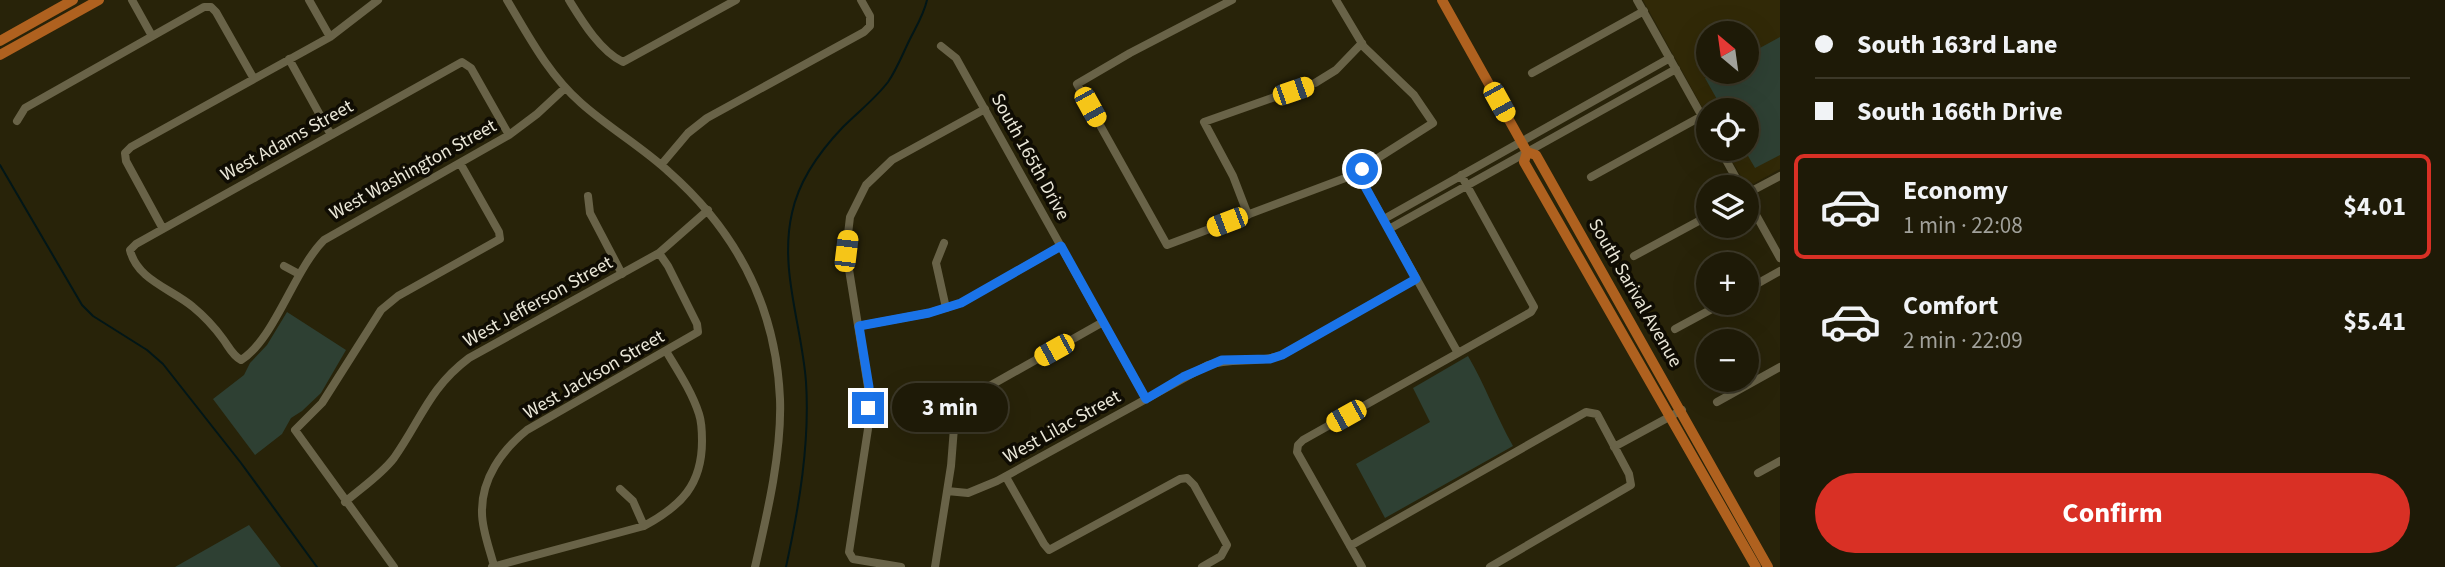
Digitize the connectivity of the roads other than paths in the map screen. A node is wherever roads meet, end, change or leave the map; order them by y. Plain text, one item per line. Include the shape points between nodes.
1 (73, 0) edge
2 (99, 0) edge
3 (132, 0) edge
4 (310, 0) edge
5 (378, 0) edge
6 (508, 0) edge
7 (569, 0) edge
8 (736, 0) edge
9 (861, 0) edge
10 (1232, 0) edge
11 (1336, 0) edge
12 (1443, 0) edge
13 (1637, 0) edge
14 (1644, 11) junction
15 (152, 36) junction
16 (330, 37) junction
17 (0, 41) edge
18 (1362, 43) junction
19 (941, 46) dead end
20 (0, 55) edge
21 (1670, 58) junction
22 (289, 59) junction
23 (1676, 69) junction
24 (1532, 73) dead end
25 (254, 79) junction
26 (565, 88) junction
27 (1696, 105) edge
28 (985, 109) junction
29 (1696, 119) edge
30 (17, 121) dead end
31 (331, 135) junction
32 (509, 135) junction
33 (1521, 141) junction
34 (1527, 152) junction
35 (460, 163) junction
36 (661, 165) junction
37 (1357, 172) junction
38 (1461, 175) junction
39 (1780, 176) edge
40 (1591, 177) dead end
41 (1466, 186) junction
42 (1759, 188) edge
43 (588, 197) dead end
44 (708, 210) junction
45 (1248, 215) junction
46 (1384, 219) junction
47 (1759, 220) edge
48 (1696, 222) edge
49 (163, 229) junction
50 (1389, 229) junction
51 (944, 243) dead end
52 (1061, 246) junction
53 (659, 253) junction
54 (1634, 256) dead end
55 (1780, 258) edge
56 (284, 266) dead end
57 (1780, 271) edge
58 (299, 274) junction
59 (622, 274) junction
60 (1416, 279) junction
61 (1759, 283) edge
62 (946, 308) junction
63 (1701, 315) edge
64 (1103, 322) junction
65 (859, 326) junction
66 (1675, 329) dead end
67 (666, 351) junction
68 (1458, 353) junction
69 (241, 359) joint
70 (1780, 367) edge
71 (1146, 399) junction
72 (1717, 402) dead end
73 (1682, 410) junction
74 (1670, 417) junction
75 (1614, 447) junction
76 (1780, 461) edge
77 (1758, 474) dead end
78 (1006, 477) junction
79 (620, 489) dead end
80 (947, 491) junction
81 (345, 502) junction
82 (644, 526) junction
83 (1350, 546) junction
84 (394, 567) edge
85 (493, 567) edge
86 (755, 567) edge
87 (901, 567) edge
88 (935, 567) edge
89 (1202, 567) edge
90 (1362, 567) edge
91 (1490, 567) edge
92 (1756, 567) edge
93 (1768, 567) edge

1 - 17 main road
2 - 20 main road
3 - 15 street
4 - 16 street
5 - 16 street
6 - 26 street
7 - 8 street via 613,57 622,62
9 - 36 street via 870,16 870,26 864,32 707,118
10 - 45 street via 1077,84 1167,245
11 - 18 street
12 - 33 main road, South Sarival Avenue
13 - 14 street
14 - 21 street
14 - 24 street
15 - 25 street via 211,7
15 - 30 street via 25,108
16 - 22 street
18 - 37 street via 1414,95 1433,123
18 - 45 street via 1336,70 1315,83 1204,122
19 - 28 street, South 165th Drive via 956,58
21 - 23 street
21 - 33 street
22 - 25 street
22 - 31 street
23 - 27 street
23 - 34 street
25 - 49 street via 125,153
26 - 32 street, West Washington Street
26 - 36 street
28 - 52 street, South 165th Drive
28 - 65 street via 892,160 866,185 850,218 846,251
29 - 40 street
31 - 32 street, West Adams Street via 462,62 471,68
31 - 49 street, West Adams Street
32 - 35 street, West Washington Street
33 - 34 main road, South Sarival Avenue
33 - 38 street
34 - 41 street
34 - 73 main road, South Sarival Avenue via 1536,155
34 - 74 main road, South Sarival Avenue via 1524,162
35 - 58 street, West Washington Street via 332,233 313,251
35 - 81 street via 500,239 381,310 322,403 295,430
36 - 44 street
37 - 45 street
37 - 46 street
38 - 41 street
38 - 46 street
39 - 42 street
41 - 50 street
41 - 68 street via 1534,307
43 - 59 street via 590,213
44 - 53 street, West Jefferson Street
44 - 86 street via 726,232 754,284 776,365 780,400 777,445
46 - 50 street
47 - 55 street
48 - 54 street
49 - 69 street, West Adams Street via 130,250 132,261 193,307
50 - 60 street
51 - 62 street via 936,263
52 - 62 street
52 - 64 street, South 165th Drive
53 - 59 street, West Jefferson Street
53 - 67 street, West Jackson Street via 698,332
56 - 58 street
57 - 61 street
58 - 69 street, West Washington Street via 265,335
59 - 81 street, West Jefferson Street via 455,369 436,388 385,469
60 - 68 street
60 - 71 street, West Lilac Street via 1282,355 1222,360
62 - 65 street
63 - 66 street
64 - 71 street, South 165th Drive
64 - 80 street via 963,401 955,415
65 - 87 street via 869,387 868,429 849,552 853,559
67 - 82 street via 702,421 700,465 686,496
67 - 85 street, West Jackson Street via 511,443 491,470 483,498 481,514
68 - 83 street via 1298,445 1297,452
70 - 72 street
71 - 78 street, West Lilac Street
73 - 74 street
73 - 93 main road, South Sarival Avenue
74 - 75 street
74 - 92 main road, South Sarival Avenue
75 - 83 street via 1597,414 1586,412
75 - 91 street via 1631,485
76 - 77 street
78 - 80 street, West Lilac Street via 968,493
78 - 89 street via 1049,551 1187,478 1227,545 1221,556
79 - 82 street via 633,501
80 - 88 street
81 - 84 street
82 - 85 street
83 - 90 street

